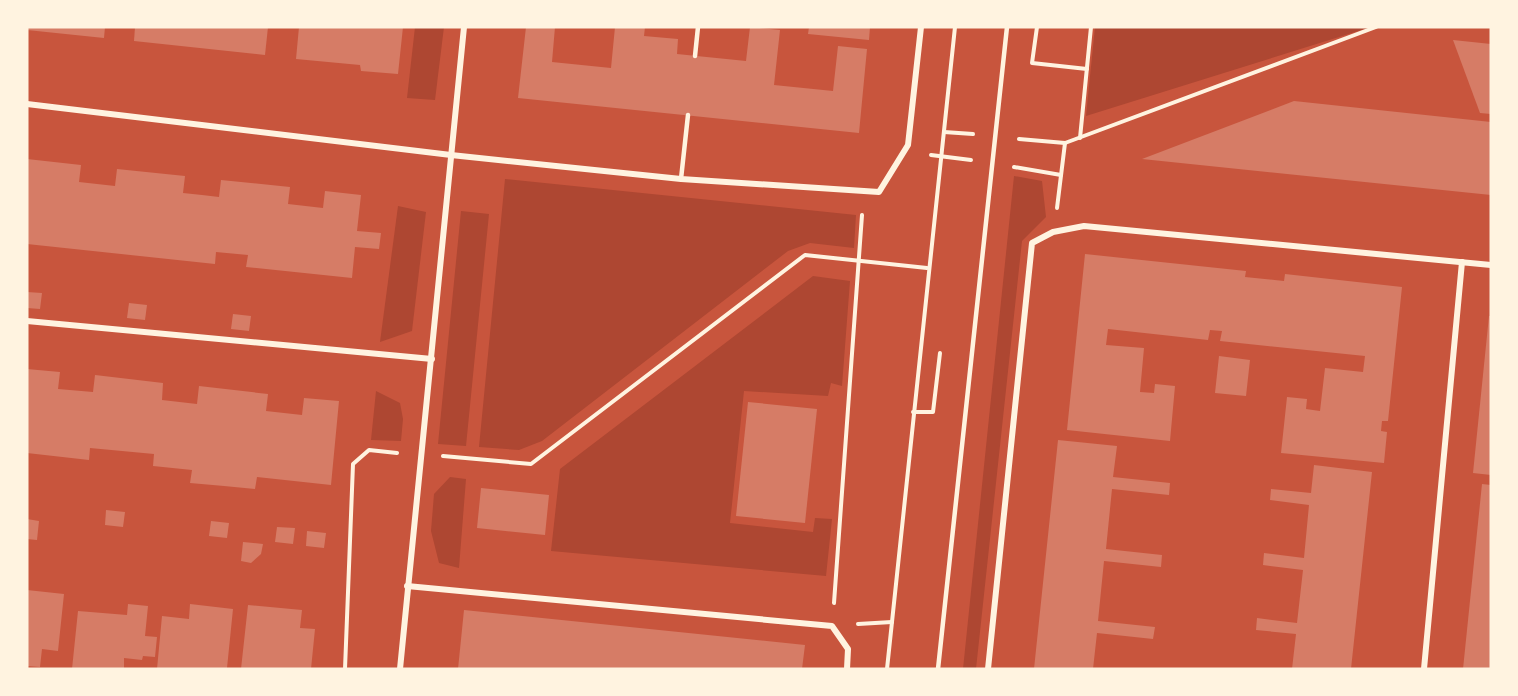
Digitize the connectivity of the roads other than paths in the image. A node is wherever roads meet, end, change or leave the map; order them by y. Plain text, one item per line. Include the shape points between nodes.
1 (464, 27) edge
2 (698, 27) edge
3 (921, 27) edge
4 (1007, 27) edge
5 (695, 56) dead end
6 (27, 104) edge
7 (688, 115) dead end
8 (451, 155) junction
9 (681, 179) junction
10 (1462, 262) junction
11 (1491, 265) edge
12 (27, 321) edge
13 (432, 359) junction
14 (407, 586) junction
15 (400, 669) edge
16 (847, 669) edge
17 (938, 669) edge
18 (987, 669) edge
19 (1424, 669) edge

1 - 8 street
2 - 5 lane
3 - 9 street via 908,145 879,192
4 - 17 lane
6 - 8 street
7 - 9 lane
8 - 9 street
8 - 13 street
10 - 11 street
10 - 18 street via 1084,226 1053,232 1032,243
10 - 19 street
12 - 13 street
13 - 14 street
14 - 15 street
14 - 16 street via 832,626 848,649

